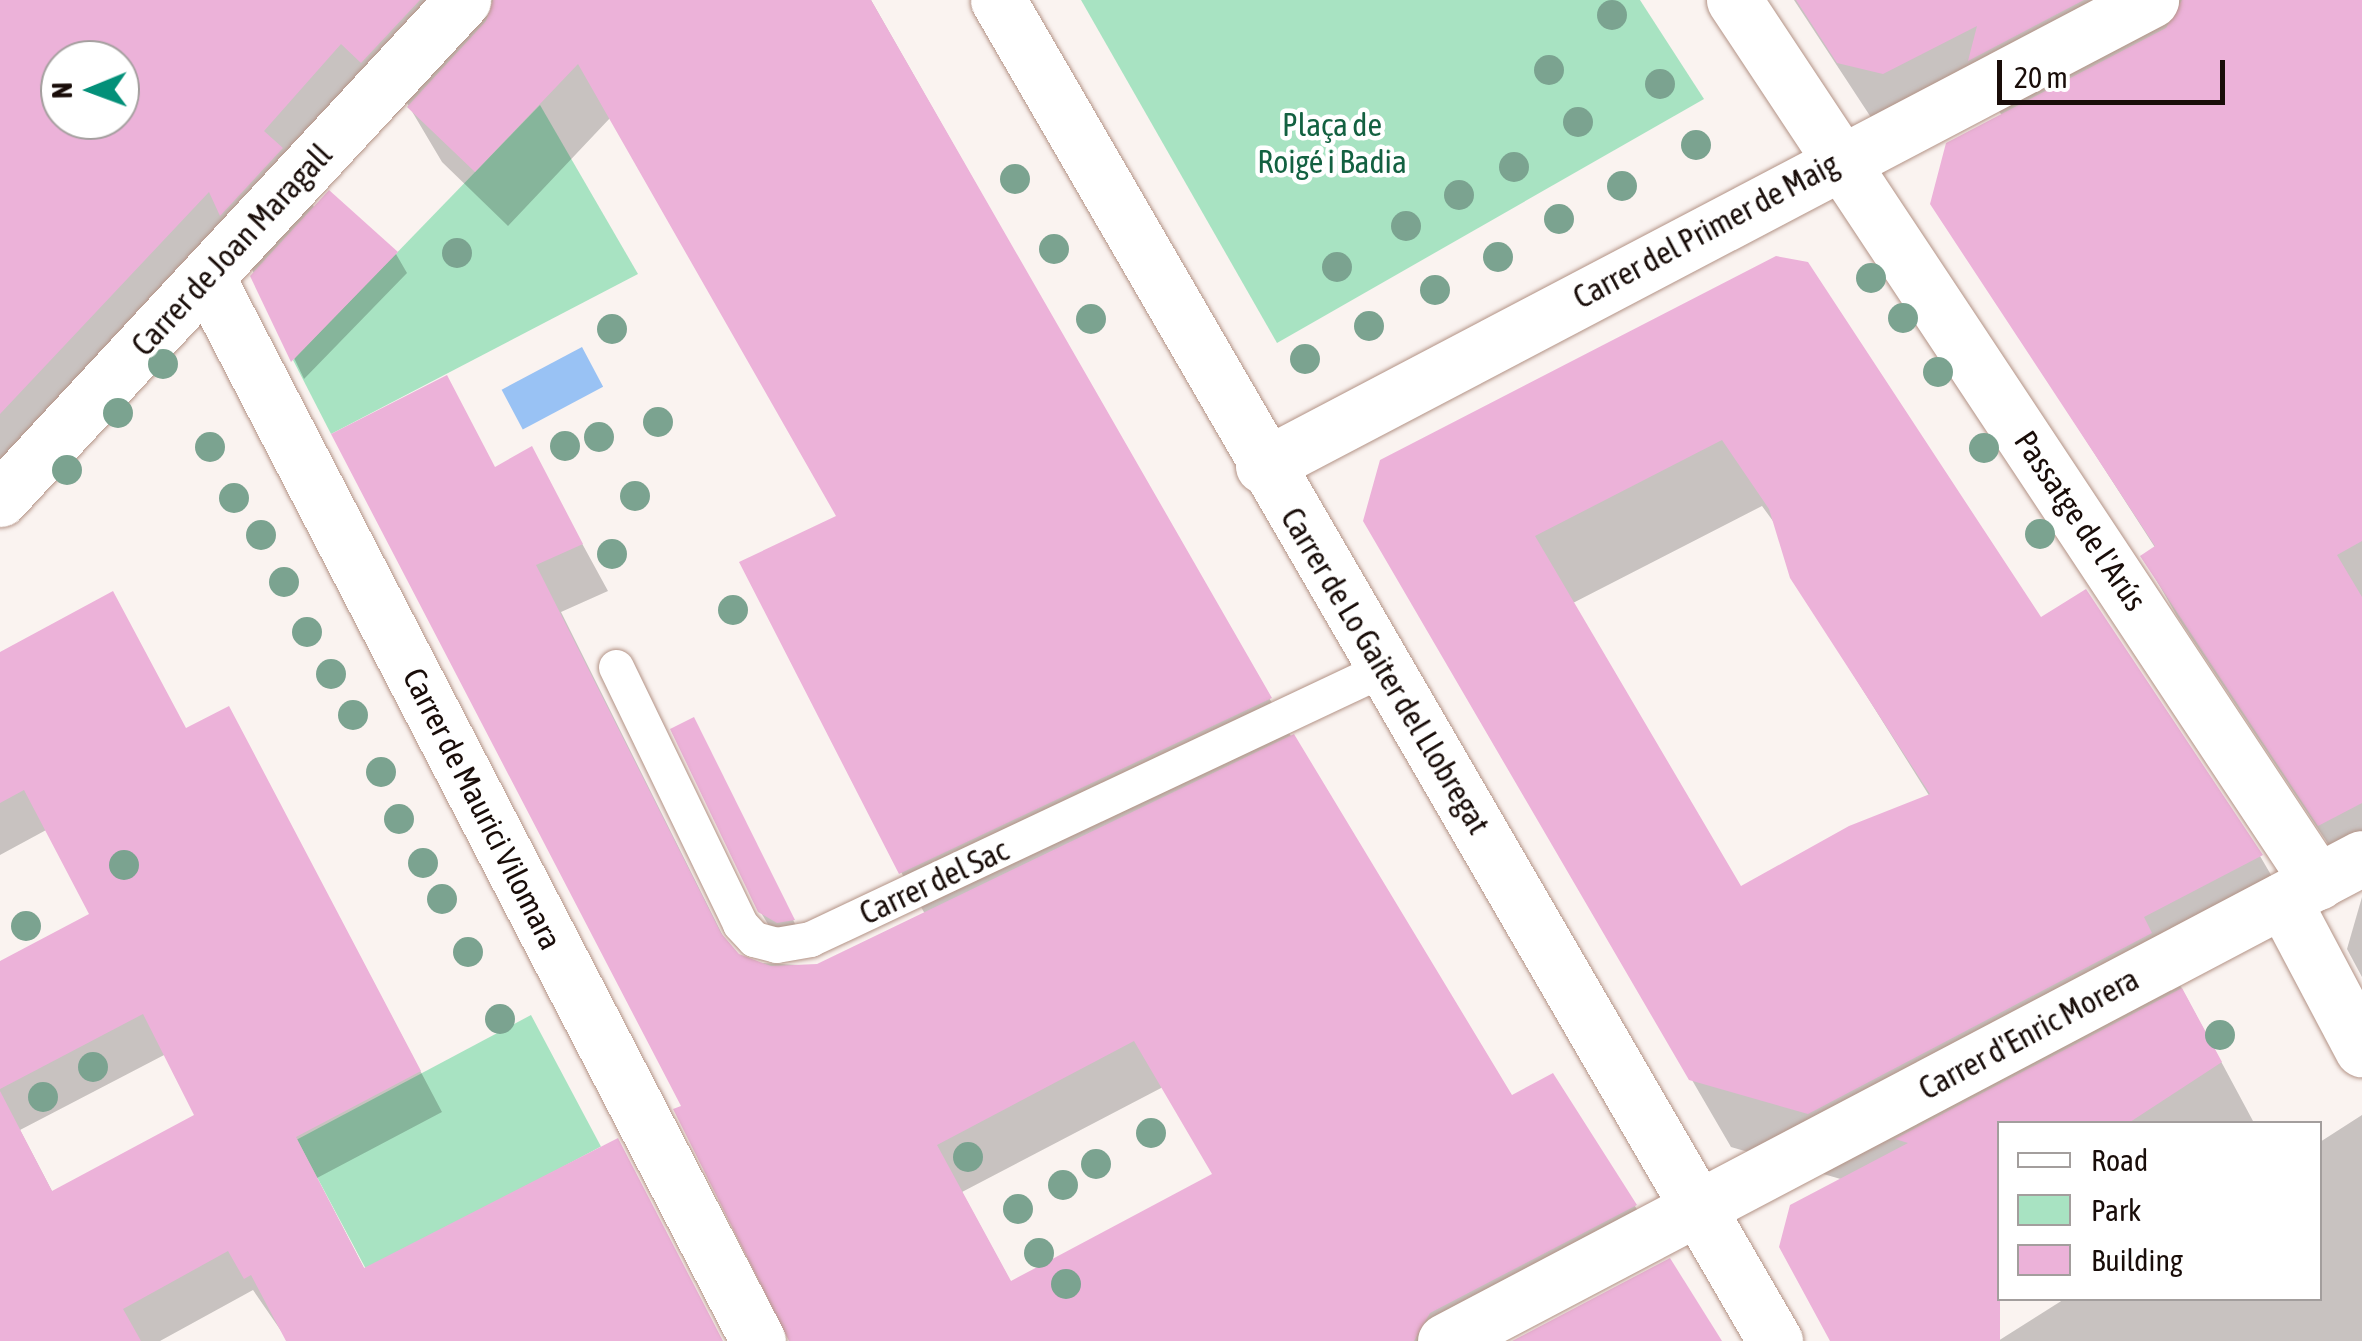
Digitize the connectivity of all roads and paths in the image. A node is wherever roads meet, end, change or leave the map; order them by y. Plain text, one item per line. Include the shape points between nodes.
1 (463, 0) edge
2 (998, 0) edge
3 (1734, 0) edge
4 (2151, 0) edge
5 (1839, 160) junction
6 (207, 277) junction
7 (1263, 466) junction
8 (0, 498) edge
9 (616, 667) dead end
10 (1387, 668) junction
11 (2321, 880) edge
12 (2362, 1049) edge
13 (1695, 1208) junction
14 (758, 1341) edge
15 (1445, 1341) edge
16 (1775, 1341) edge

1 - 6 street, Carrer de Joan Maragall
2 - 7 street, Carrer de Lo Gaiter del Llobregat
3 - 5 street
4 - 5 street, Carrer del Primer de Maig
5 - 7 street, Carrer del Primer de Maig
5 - 11 street, Passatge de l'Arús
6 - 8 street, Carrer de Joan Maragall
6 - 14 street, Carrer de Maurici Vilomara
7 - 10 street, Carrer de Lo Gaiter del Llobregat
9 - 10 lane, Carrer del Sac via 740,924 754,940 776,945 810,940
10 - 13 street, Carrer de Lo Gaiter del Llobregat
11 - 12 street, Passatge de l'Arús
11 - 13 street, Carrer d'Enric Morera
13 - 15 street, Carrer d'Enric Morera
13 - 16 street, Carrer de Lo Gaiter del Llobregat

